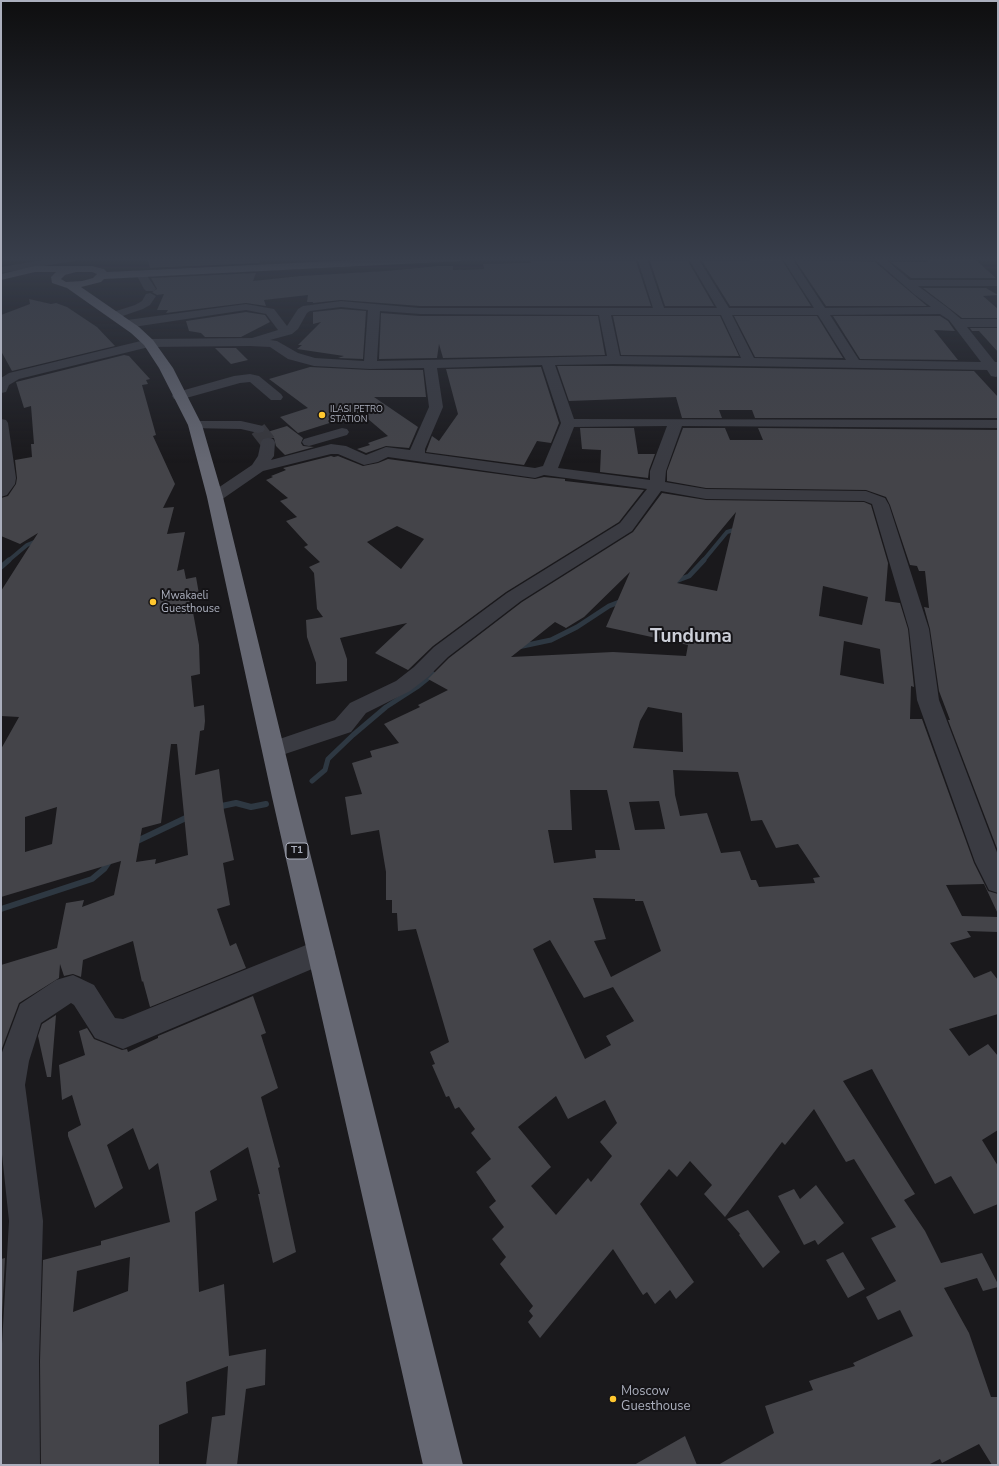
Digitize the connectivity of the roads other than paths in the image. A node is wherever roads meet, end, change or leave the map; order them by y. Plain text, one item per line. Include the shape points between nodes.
1 (129, 326) edge
2 (281, 326) edge
3 (293, 326) edge
4 (373, 326) edge
5 (607, 326) edge
6 (732, 326) edge
7 (831, 326) edge
8 (962, 326) edge
9 (285, 332) junction
10 (250, 342) junction
11 (149, 343) junction
12 (614, 360) junction
13 (547, 361) junction
14 (749, 361) junction
15 (854, 362) junction
16 (430, 364) junction
17 (370, 365) junction
18 (993, 366) edge
19 (7, 375) edge
20 (998, 376) edge
21 (1, 389) edge
22 (179, 396) junction
23 (276, 397) dead end
24 (676, 422) junction
25 (1, 423) edge
26 (568, 423) junction
27 (998, 424) edge
28 (195, 425) junction
29 (258, 429) tunnel mouth
30 (342, 432) dead end
31 (418, 455) junction
32 (264, 456) junction
33 (545, 471) junction
34 (657, 486) junction
35 (1, 492) edge
36 (215, 497) junction
37 (273, 750) junction
38 (998, 882) edge
39 (321, 952) junction
40 (20, 1465) edge
41 (443, 1465) edge

1 - 11 highway, T1
2 - 9 street
3 - 9 street
4 - 17 street
5 - 12 street
6 - 14 street
7 - 15 street
8 - 18 street
9 - 10 street
10 - 11 street
10 - 17 street via 276,345 294,356 319,362
11 - 19 street
11 - 22 highway, T1 via 166,368
12 - 13 street
12 - 14 street
13 - 16 street
13 - 26 street
14 - 15 street
15 - 18 street
16 - 17 street
16 - 31 street via 436,407 417,450
18 - 20 street
19 - 21 street
22 - 23 street via 250,378
22 - 28 highway, T1
24 - 26 street
24 - 27 street
24 - 34 street via 658,471
25 - 35 street via 8,478
26 - 33 street via 550,469
28 - 29 street via 242,425
28 - 36 highway, T1
30 - 32 street
31 - 32 street via 386,452 373,459 364,460 341,449 330,449
31 - 33 street via 535,473
32 - 36 street
33 - 34 street
34 - 37 street via 620,532 514,597 441,652 403,686 364,703 343,726
34 - 38 street via 706,494 866,496 879,501 919,629 928,700 988,862
36 - 37 highway, T1
37 - 39 highway, T1
39 - 40 street via 123,1034 105,1028 84,995 73,989 66,990 30,1014 14,1061 10,1085 26,1222 20,1361
39 - 41 highway, T1

